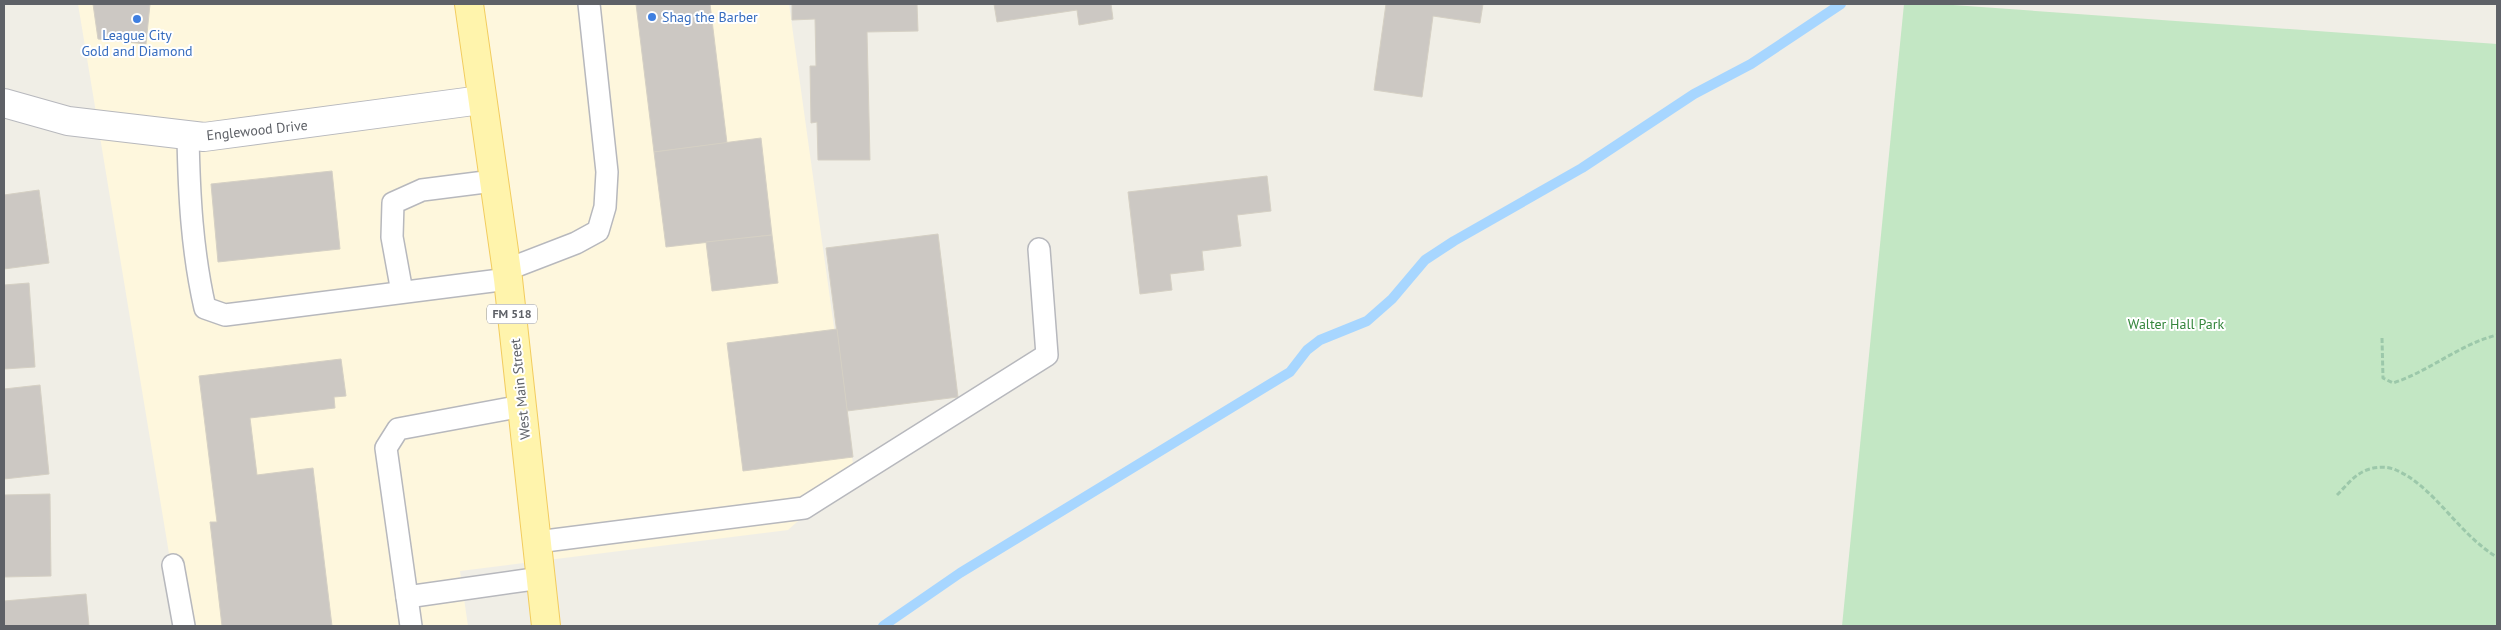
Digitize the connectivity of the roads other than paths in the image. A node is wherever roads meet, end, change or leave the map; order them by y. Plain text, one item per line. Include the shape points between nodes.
1 (469, 4) edge
2 (589, 4) edge
3 (481, 100) junction
4 (4, 103) edge
5 (188, 136) junction
6 (493, 181) junction
7 (1039, 249) dead end
8 (507, 274) junction
9 (402, 292) junction
10 (522, 406) junction
11 (537, 542) junction
12 (173, 565) dead end
13 (541, 578) junction
14 (407, 597) junction
15 (184, 626) edge
16 (411, 626) edge
17 (546, 626) edge

1 - 3 main road, West Main Street / FM 518
2 - 8 lane via 607,172 605,207 598,230
3 - 5 street, Englewood Drive via 204,138
3 - 6 main road, West Main Street / FM 518
4 - 5 street, Englewood Drive via 68,121
5 - 9 lane via 189,190 197,274 206,308 225,315
6 - 8 main road, West Main Street / FM 518
6 - 9 lane via 422,190 393,203 392,237
7 - 11 lane via 1047,355 804,508
8 - 9 lane
8 - 10 main road, West Main Street / FM 518
10 - 11 main road, West Main Street / FM 518
10 - 14 lane via 398,429 386,448
11 - 13 main road, West Main Street / FM 518
12 - 15 lane
13 - 14 lane
13 - 17 main road, West Main Street / FM 518
14 - 16 lane

